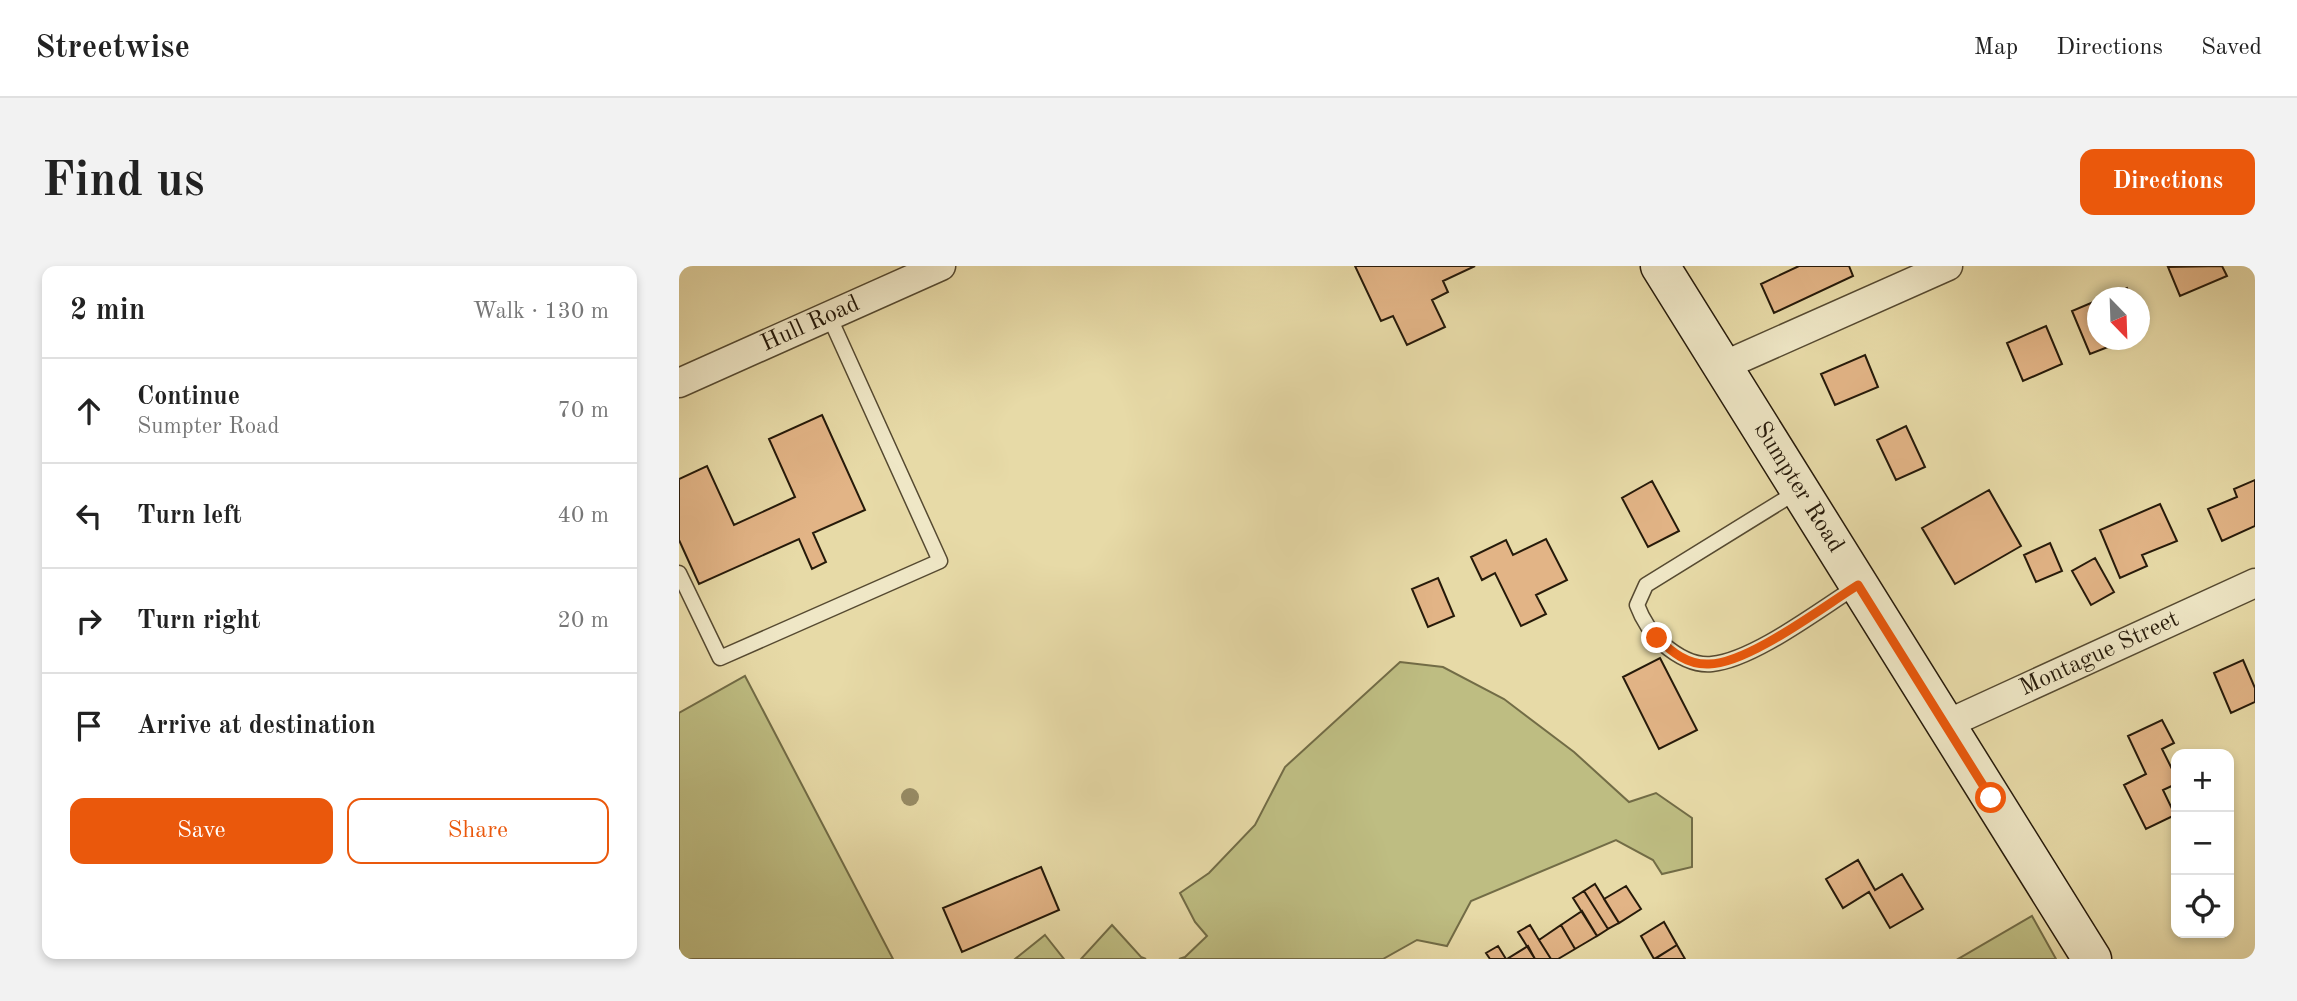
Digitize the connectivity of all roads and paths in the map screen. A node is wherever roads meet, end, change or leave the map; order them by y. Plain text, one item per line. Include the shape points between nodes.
1 (941, 266) edge
2 (1660, 266) edge
3 (1948, 266) edge
4 (829, 316) junction
5 (1723, 366) junction
6 (679, 383) edge
7 (1800, 490) junction
8 (679, 572) edge
9 (2255, 583) edge
10 (1858, 585) junction
11 (1945, 725) junction
12 (2092, 959) edge

1 - 4 street, Hull Road
2 - 5 street, Sumpter Road
3 - 5 street
4 - 6 street, Hull Road
4 - 8 lane via 940,561 720,658
5 - 7 street, Sumpter Road
7 - 10 street, Sumpter Road
7 - 10 lane via 1646,585 1637,605 1648,628 1682,659 1722,662 1754,649
9 - 11 street, Montague Street
10 - 11 street, Sumpter Road
11 - 12 street, Sumpter Road

